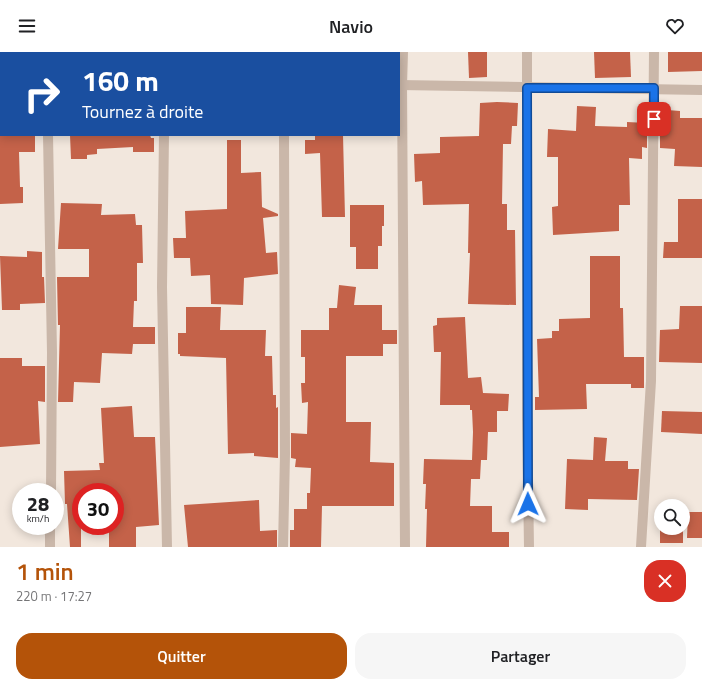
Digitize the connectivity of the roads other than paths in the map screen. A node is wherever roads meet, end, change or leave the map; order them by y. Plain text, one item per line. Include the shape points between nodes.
1 (403, 52) edge
2 (527, 52) edge
3 (654, 52) edge
4 (400, 85) edge
5 (527, 88) junction
6 (654, 88) junction
7 (702, 90) edge
8 (48, 136) edge
9 (164, 136) edge
10 (284, 136) edge
11 (51, 483) edge
12 (50, 535) edge
13 (50, 547) edge
14 (167, 547) edge
15 (283, 547) edge
16 (405, 547) edge
17 (529, 547) edge
18 (641, 547) edge

1 - 4 street
2 - 5 street
3 - 6 street
4 - 5 street
4 - 16 street
5 - 6 street
5 - 17 street
6 - 7 street
6 - 18 street via 651,381
8 - 11 street via 52,352
9 - 14 street via 162,287
10 - 15 street
12 - 13 street

